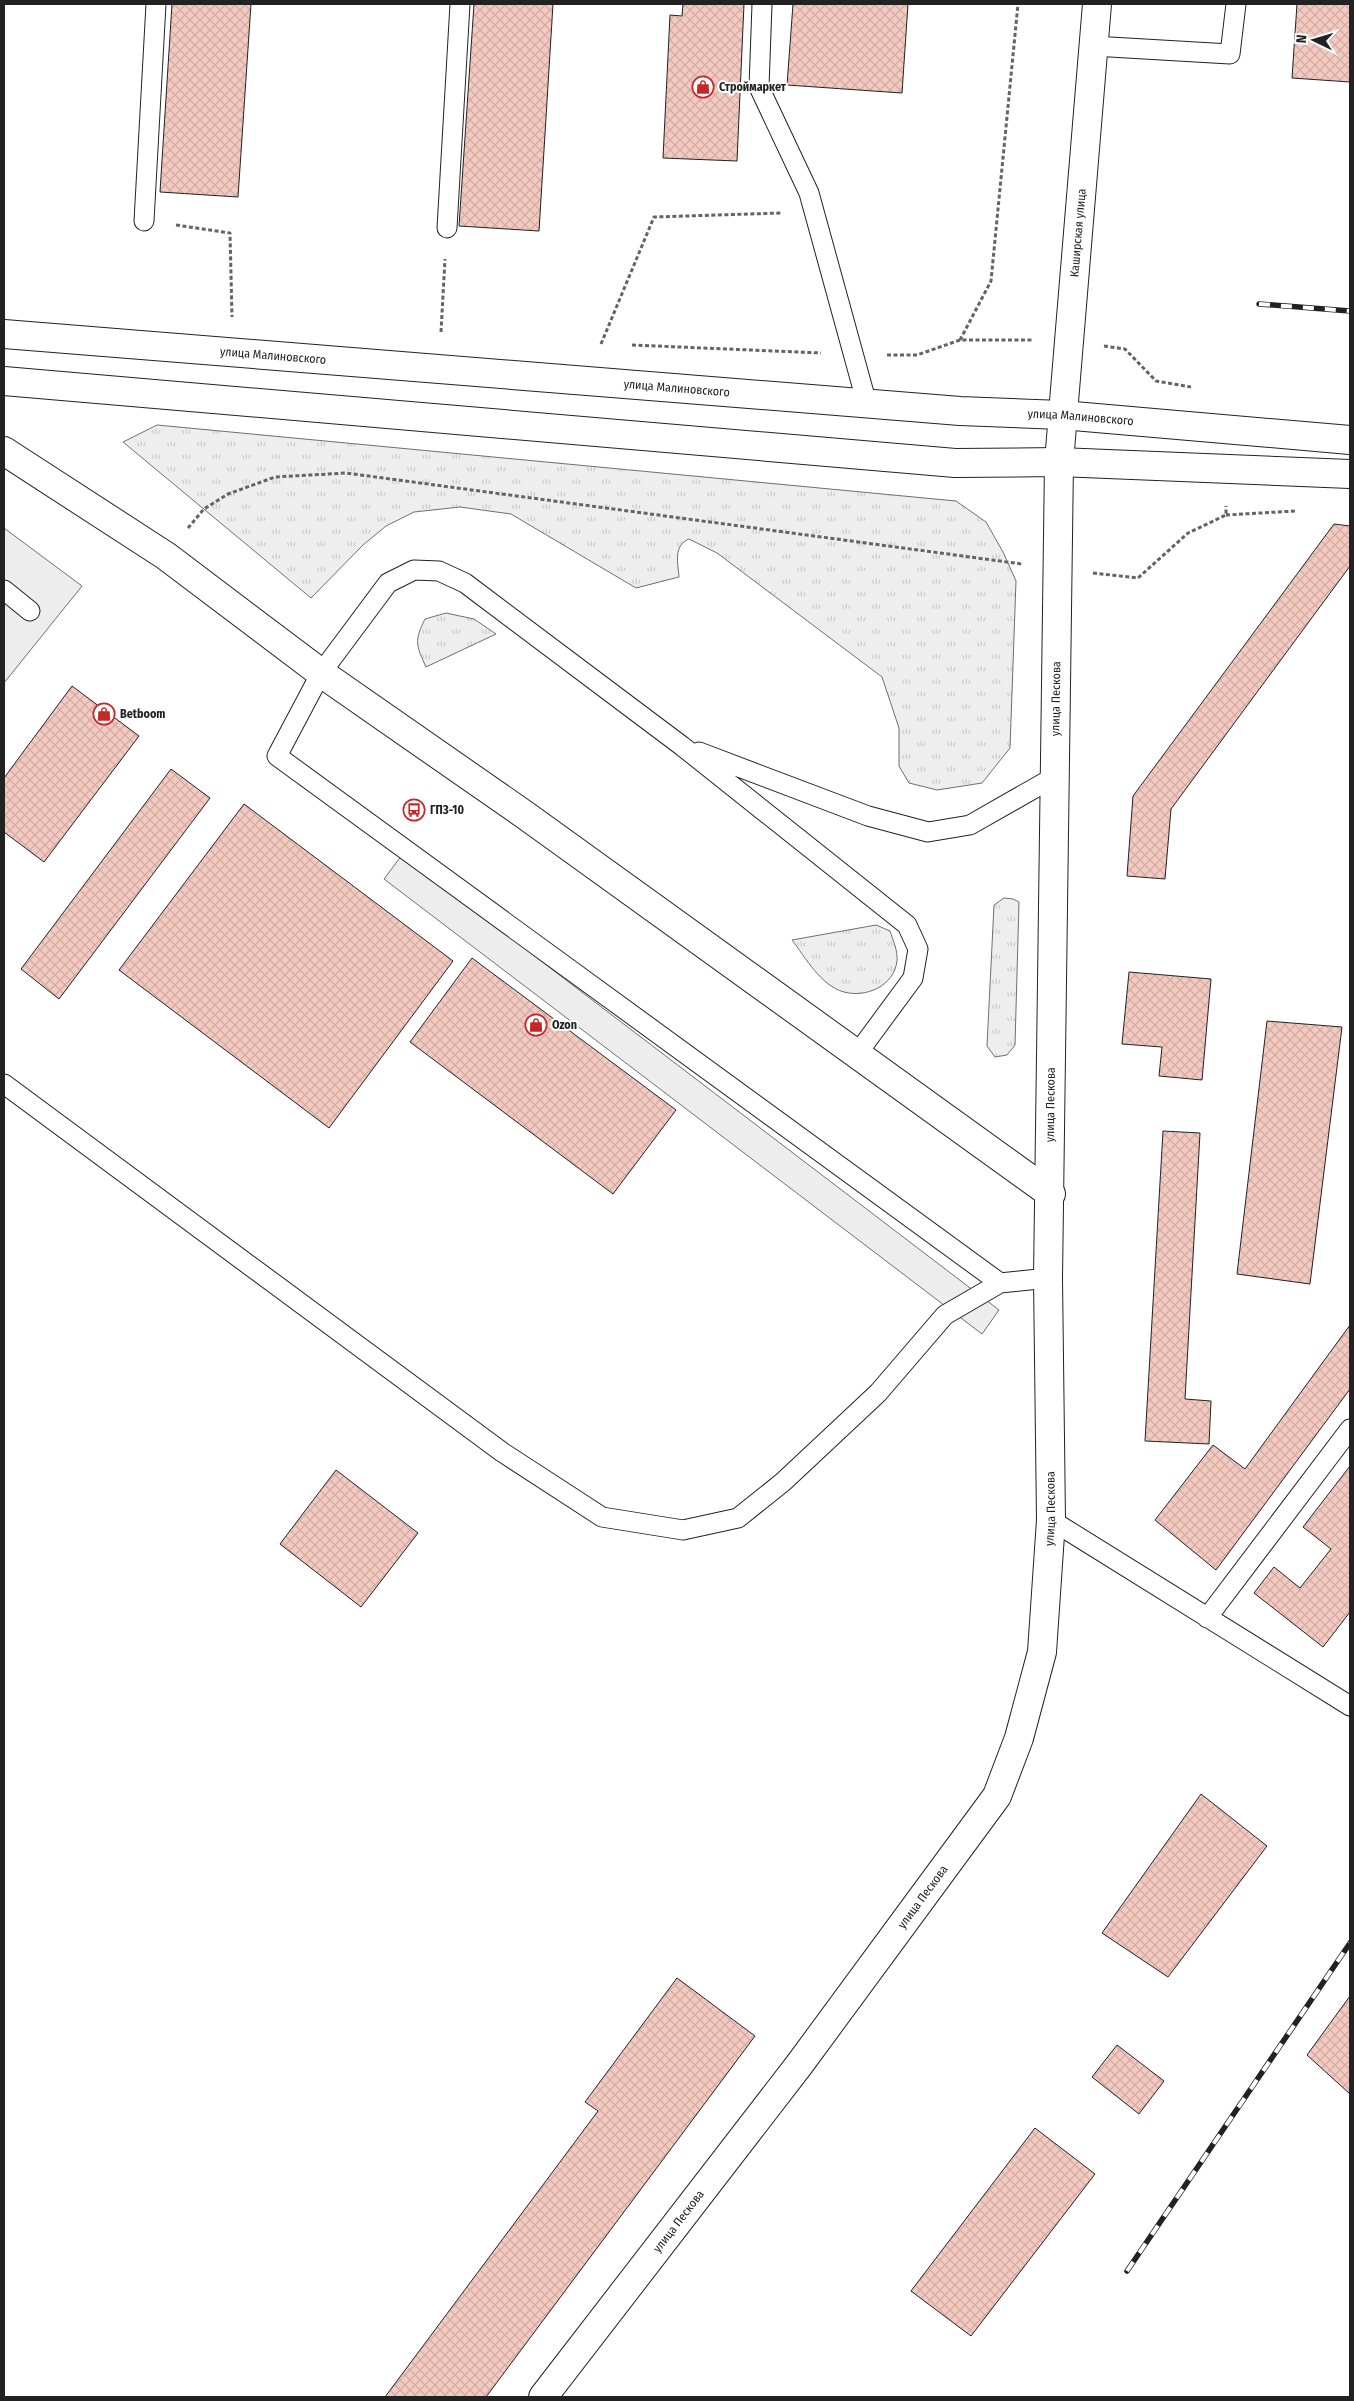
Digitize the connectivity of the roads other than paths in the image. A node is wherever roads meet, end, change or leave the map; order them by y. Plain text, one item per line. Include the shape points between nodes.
1 (156, 4) edge
2 (460, 4) edge
3 (762, 4) edge
4 (1097, 4) edge
5 (1236, 4) edge
6 (1094, 46) junction
7 (144, 221) road end
8 (447, 228) road end
9 (4, 334) edge
10 (4, 381) edge
11 (867, 404) junction
12 (1062, 416) junction
13 (1350, 440) edge
14 (4, 451) edge
15 (1059, 462) junction
16 (1350, 474) edge
17 (4, 590) edge
18 (30, 611) dead end
19 (321, 672) junction
20 (682, 746) junction
21 (1056, 776) junction
22 (857, 1054) junction
23 (4, 1084) edge
24 (1051, 1194) junction
25 (1048, 1278) junction
26 (1000, 1283) junction
27 (1350, 1429) edge
28 (1051, 1520) junction
29 (1207, 1618) junction
30 (1349, 1703) edge
31 (543, 2397) edge

1 - 7 lane
2 - 8 lane
3 - 11 lane via 759,87 809,193
4 - 6 main road, Каширская улица
5 - 6 lane via 1230,54
6 - 12 main road, Каширская улица
9 - 11 main road, улица Малиновского
10 - 15 main road via 945,462
11 - 12 main road, улица Малиновского
12 - 13 main road, улица Малиновского
12 - 15 main road, Каширская улица
14 - 19 main road via 166,556
15 - 16 main road
15 - 21 main road, улица Пескова
17 - 18 lane
19 - 20 lane via 388,583 414,570 439,571 465,583
19 - 22 main road
19 - 26 lane via 277,756
20 - 21 lane via 868,816 928,832 970,825
20 - 22 lane via 907,925 918,950 913,978
21 - 24 main road, улица Пескова
22 - 24 main road
23 - 26 lane via 502,1452 602,1516 683,1530 738,1518 783,1482 878,1393 946,1314
24 - 25 main road, улица Пескова
25 - 26 lane
25 - 28 main road, улица Пескова
27 - 29 lane
28 - 29 lane
28 - 31 main road, улица Пескова via 1042,1652 1019,1738 997,1796 799,2065
29 - 30 lane

